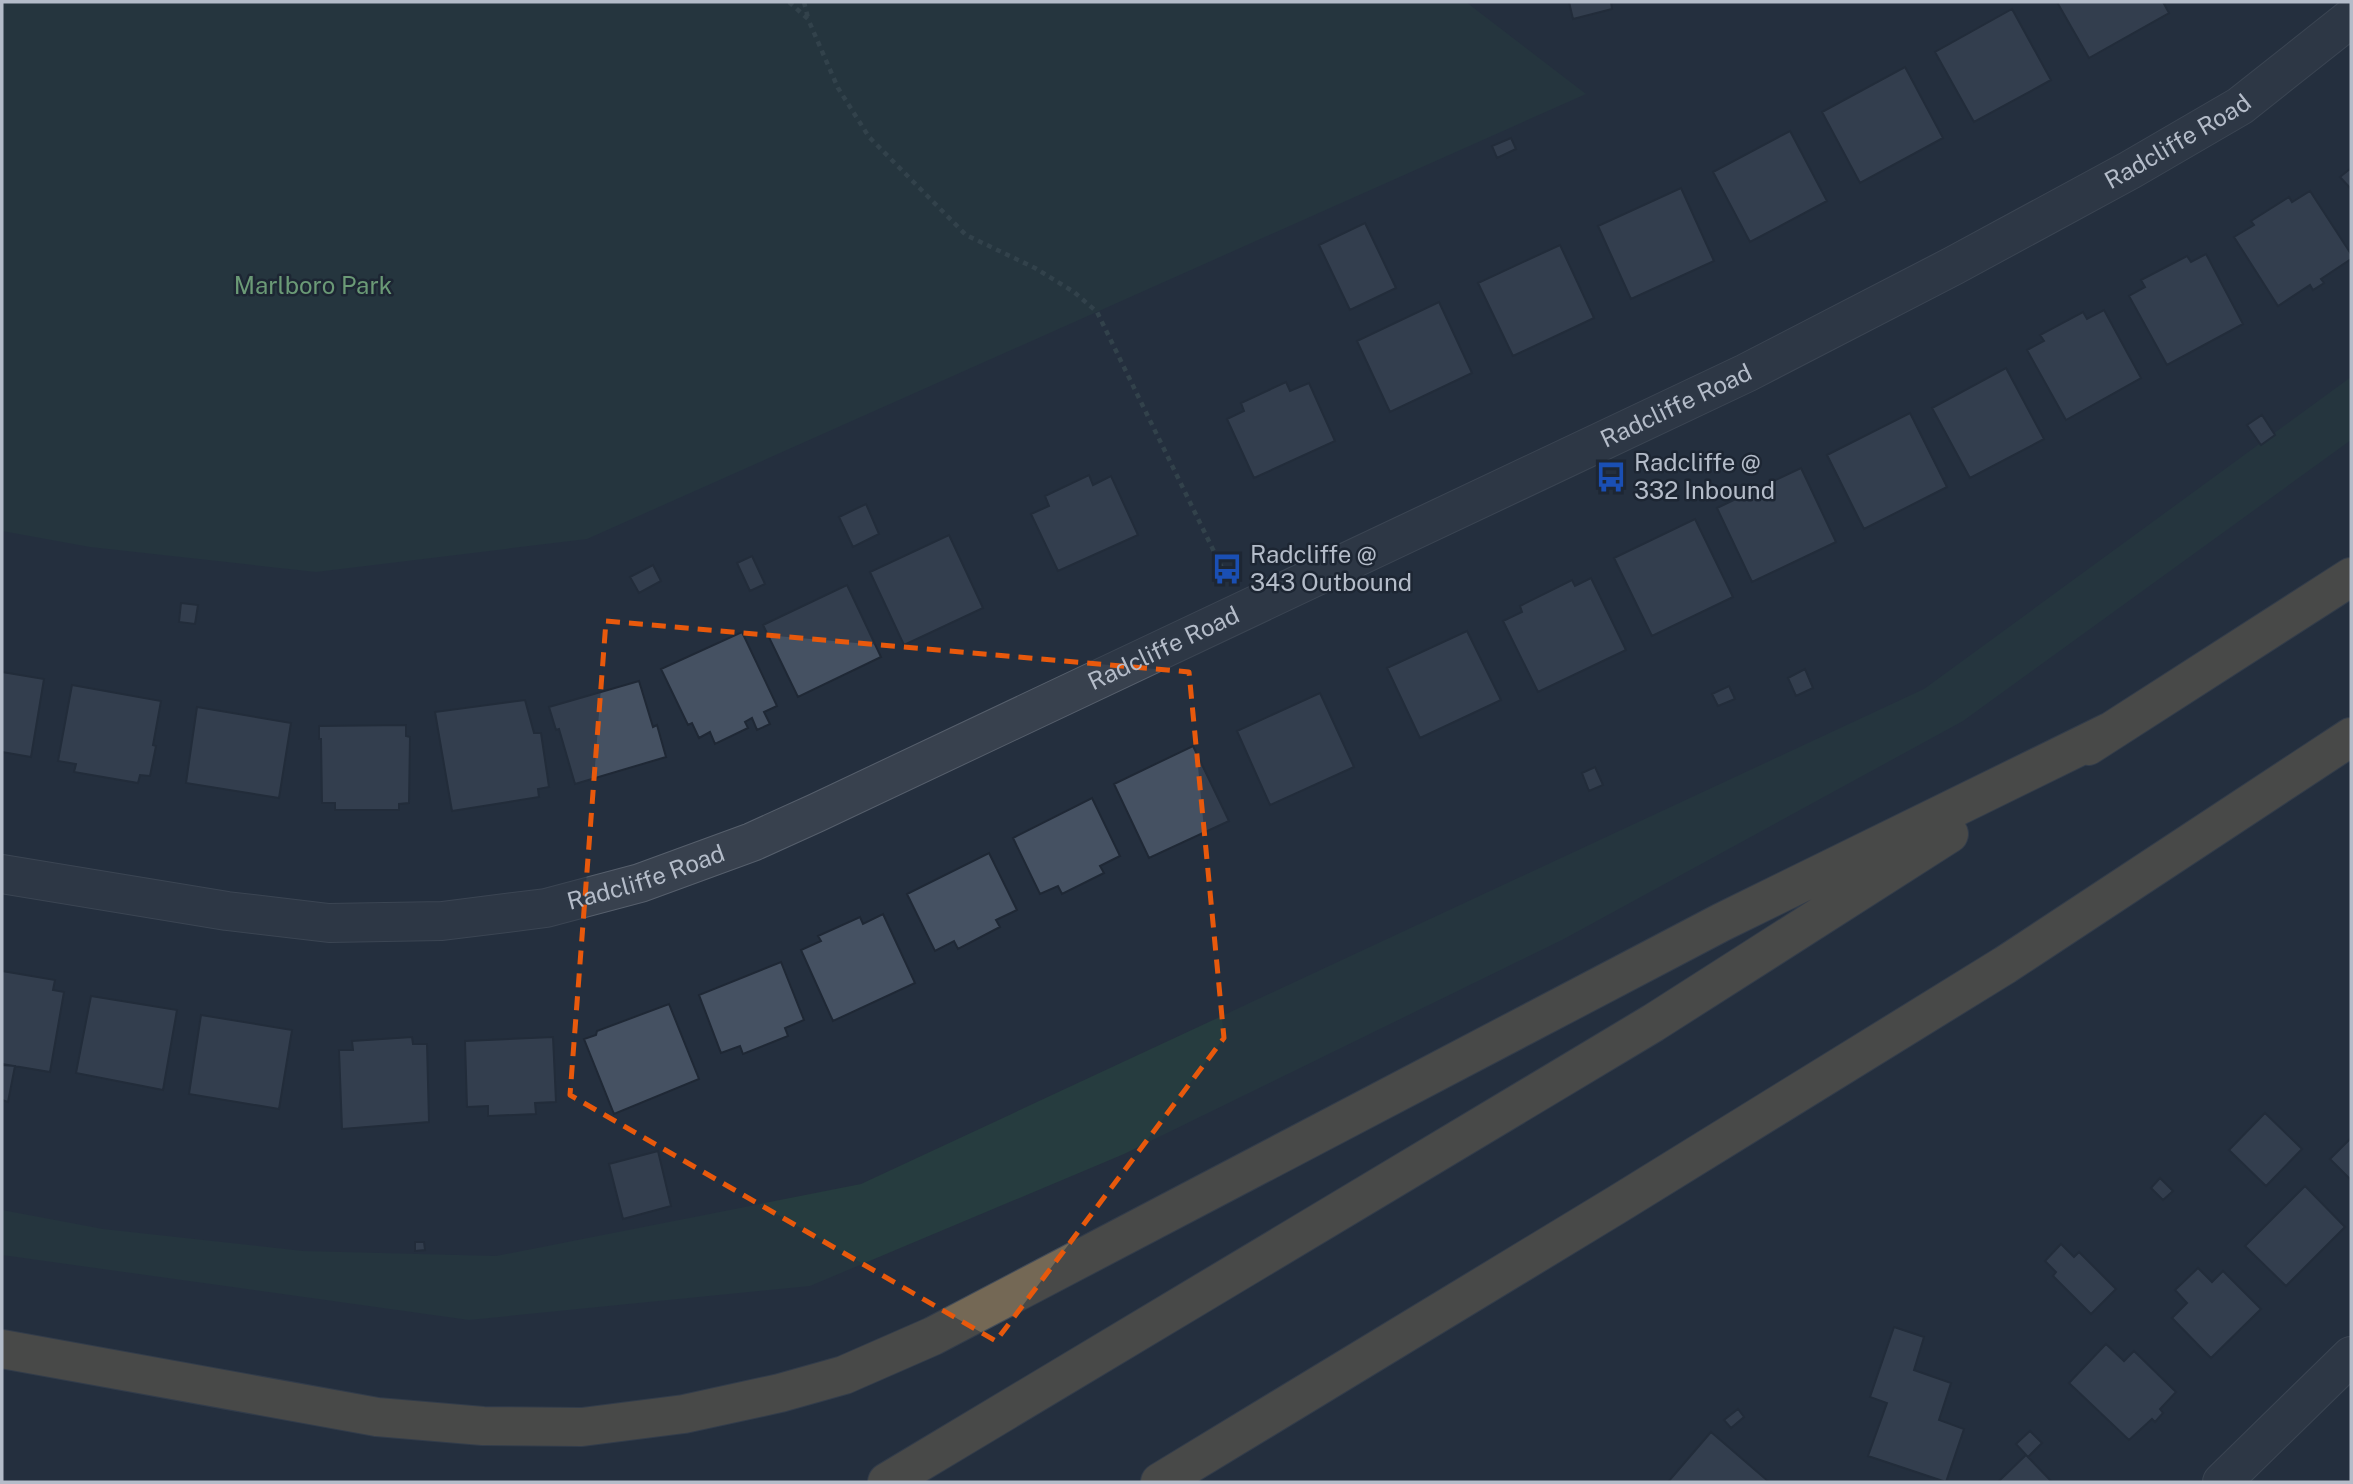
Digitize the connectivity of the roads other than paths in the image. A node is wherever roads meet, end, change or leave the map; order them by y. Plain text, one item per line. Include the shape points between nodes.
1 (2351, 18) edge
2 (2351, 577) edge
3 (2109, 732) junction
4 (2351, 737) edge
5 (2, 874) edge
6 (2, 1349) edge
7 (2351, 1356) edge
8 (887, 1482) edge
9 (1160, 1482) edge
10 (2222, 1482) edge

1 - 5 street, Radcliffe Road via 2229,112 2012,234 1746,373 816,813 640,883 546,908 442,921 329,923
2 - 3 highway
3 - 6 highway via 1722,922 933,1336 844,1375 684,1414 582,1427 484,1426 377,1417
3 - 8 highway via 1653,1023
4 - 9 highway via 2006,965
7 - 10 street

